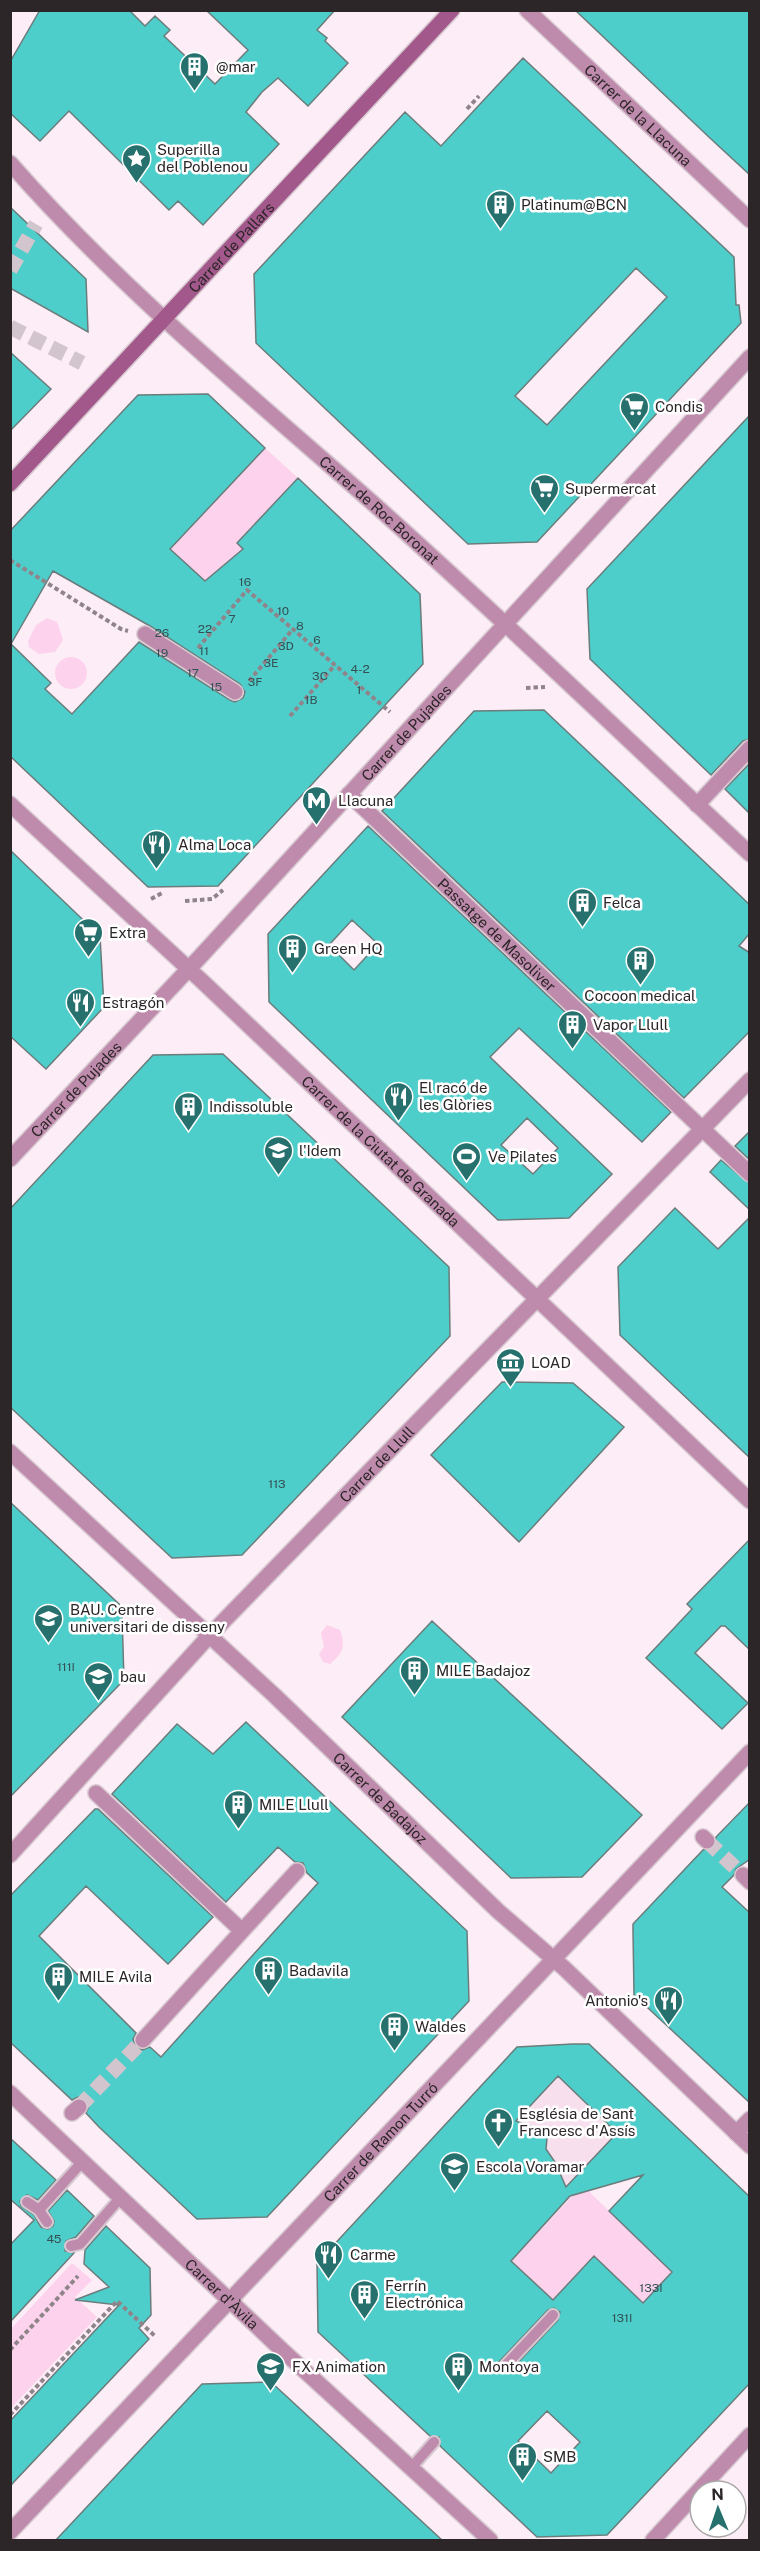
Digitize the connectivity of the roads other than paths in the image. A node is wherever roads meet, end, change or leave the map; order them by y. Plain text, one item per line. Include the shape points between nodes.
1 (452, 10) edge
2 (527, 10) edge
3 (10, 164) edge
4 (750, 220) edge
5 (164, 318) junction
6 (750, 357) edge
7 (10, 484) edge
8 (504, 623) junction
9 (145, 634) road end
10 (240, 690) road end
11 (750, 748) edge
12 (349, 794) junction
13 (10, 804) edge
14 (697, 804) junction
15 (750, 854) edge
16 (189, 969) junction
17 (750, 1080) edge
18 (702, 1129) junction
19 (10, 1159) edge
20 (750, 1174) edge
21 (536, 1299) junction
22 (10, 1452) edge
23 (750, 1501) edge
24 (210, 1635) junction
25 (750, 1752) edge
26 (96, 1793) dead end
27 (10, 1855) edge
28 (297, 1871) dead end
29 (242, 1931) junction
30 (554, 1960) junction
31 (143, 2040) tunnel mouth
32 (10, 2093) edge
33 (750, 2119) edge
34 (736, 2133) junction
35 (750, 2146) edge
36 (83, 2161) junction
37 (121, 2197) junction
38 (27, 2202) dead end
39 (39, 2210) junction
40 (47, 2222) dead end
41 (71, 2246) dead end
42 (231, 2300) junction
43 (553, 2315) dead end
44 (504, 2367) dead end
45 (750, 2435) edge
46 (434, 2442) dead end
47 (410, 2469) junction
48 (10, 2532) edge
49 (490, 2541) edge
50 (653, 2541) edge

1 - 5 main road, Carrer de Pallars
2 - 4 street, Carrer de la Llacuna
3 - 5 street, Carrer de Roc Boronat
5 - 7 main road, Carrer de Pallars
5 - 8 street, Carrer de Roc Boronat
6 - 8 street, Carrer de Pujades
8 - 12 street, Carrer de Pujades
8 - 14 street, Carrer de Roc Boronat
9 - 10 street
11 - 14 street
12 - 16 street, Carrer de Pujades
12 - 18 street, Passatge de Masoliver
13 - 16 street, Carrer de la Ciutat de Granada
14 - 15 street, Carrer de Roc Boronat
16 - 19 street, Carrer de Pujades
16 - 21 street, Carrer de la Ciutat de Granada
17 - 18 street, Carrer de Llull
18 - 20 street, Passatge de Masoliver
18 - 21 street, Carrer de Llull
21 - 23 street, Carrer de la Ciutat de Granada
21 - 24 street, Carrer de Llull
22 - 24 street, Carrer de Badajoz
24 - 27 street, Carrer de Llull
24 - 30 street, Carrer de Badajoz
25 - 30 street, Carrer de Ramon Turró
26 - 29 street
28 - 29 street
29 - 31 street
30 - 34 street, Carrer de Badajoz
30 - 42 street, Carrer de Ramon Turró
32 - 36 street, Carrer d'Àvila
33 - 34 street
34 - 35 street, Carrer de Badajoz
36 - 37 street, Carrer d'Àvila
36 - 39 lane
37 - 41 lane via 80,2244
37 - 42 street, Carrer d'Àvila
38 - 39 lane
39 - 40 lane
42 - 47 street, Carrer d'Àvila
42 - 48 street, Carrer de Ramon Turró
43 - 44 lane
45 - 50 street
46 - 47 lane
47 - 49 street, Carrer d'Àvila

